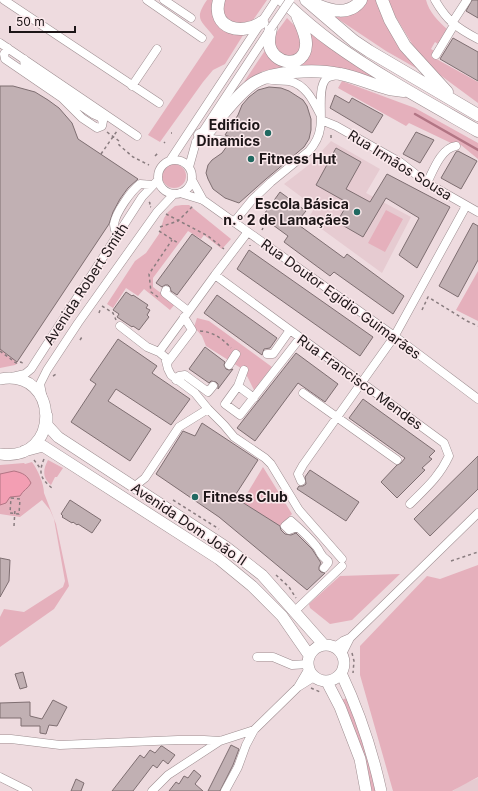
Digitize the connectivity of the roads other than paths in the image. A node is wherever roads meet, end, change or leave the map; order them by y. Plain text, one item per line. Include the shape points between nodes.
1 (4, 0) edge
2 (147, 0) edge
3 (164, 0) edge
4 (218, 0) edge
5 (276, 0) edge
6 (282, 0) edge
7 (290, 0) edge
8 (361, 0) edge
9 (382, 0) edge
10 (435, 0) edge
11 (467, 0) edge
12 (307, 1) edge
13 (296, 14) junction
14 (191, 18) dead end
15 (453, 24) junction
16 (266, 25) junction
17 (202, 38) dead end
18 (478, 39) edge
19 (0, 43) edge
20 (8, 48) junction
21 (157, 49) dead end
22 (436, 55) dead end
23 (24, 59) junction
24 (341, 74) junction
25 (262, 79) junction
26 (132, 86) junction
27 (409, 91) junction
28 (159, 103) dead end
29 (458, 103) junction
30 (478, 115) edge
31 (321, 118) junction
32 (478, 130) edge
33 (138, 136) dead end
34 (198, 138) junction
35 (227, 141) dead end
36 (456, 146) dead end
37 (171, 160) junction
38 (189, 167) junction
39 (192, 180) junction
40 (155, 182) junction
41 (427, 183) junction
42 (177, 194) junction
43 (203, 200) junction
44 (466, 206) junction
45 (478, 212) edge
46 (234, 222) junction
47 (247, 233) junction
48 (117, 236) junction
49 (215, 275) junction
50 (166, 290) dead end
51 (186, 314) junction
52 (118, 323) road end
53 (290, 330) junction
54 (394, 336) junction
55 (300, 338) junction
56 (159, 352) junction
57 (236, 354) road end
58 (267, 354) dead end
59 (167, 364) junction
60 (229, 365) dead end
61 (244, 370) dead end
62 (4, 378) edge
63 (176, 380) junction
64 (361, 383) junction
65 (213, 386) dead end
66 (238, 386) junction
67 (304, 393) dead end
68 (254, 398) junction
69 (478, 399) edge
70 (44, 401) junction
71 (208, 409) junction
72 (47, 416) junction
73 (337, 417) junction
74 (24, 451) junction
75 (3, 454) edge
76 (397, 460) dead end
77 (301, 481) dead end
78 (139, 489) junction
79 (410, 504) dead end
80 (478, 514) edge
81 (297, 527) dead end
82 (324, 568) dead end
83 (299, 606) dead end
84 (324, 645) junction
85 (339, 651) junction
86 (257, 657) dead end
87 (310, 667) junction
88 (341, 673) junction
89 (327, 682) junction
90 (254, 730) junction
91 (0, 740) edge
92 (220, 741) junction
93 (0, 777) edge
94 (28, 791) edge
95 (152, 791) edge
96 (225, 791) edge
97 (366, 791) edge
98 (381, 791) edge

1 - 26 street
2 - 17 street
3 - 14 street
4 - 16 highway via 219,15 231,28 236,30
5 - 16 street
6 - 13 highway
7 - 16 street, bridge
8 - 12 highway via 355,7 340,11
9 - 29 highway via 405,46
10 - 15 street
11 - 15 street
12 - 29 highway via 354,41
13 - 16 highway via 306,38 306,45 302,56 292,62 279,60 274,55
13 - 27 highway via 344,51
15 - 18 street
15 - 22 street
16 - 34 street
16 - 37 street
19 - 20 street
20 - 23 street
20 - 23 street via 4,54 5,59 62,98 93,126 102,126 103,121 100,117 25,68
21 - 26 street
23 - 33 street
24 - 25 highway via 304,72
24 - 27 highway via 388,89
24 - 31 street via 326,80 321,96
25 - 31 street via 296,83 311,96
25 - 34 highway via 242,92 208,132
26 - 28 street
27 - 32 highway
29 - 30 highway
31 - 41 street, Rua Irmãos Sousa via 400,162
31 - 46 street via 317,140 309,151 271,182
34 - 35 street
34 - 38 street
36 - 41 street via 450,146 445,151
37 - 38 street via 179,160
37 - 40 street via 161,166
38 - 39 street
39 - 42 street via 185,190
39 - 43 street, Rua Doutor Egídio Guimarães
40 - 42 street via 165,190
40 - 48 street, Avenida Robert Smith
40 - 48 street via 140,184 135,188 117,214 114,225
41 - 44 street, Rua Irmãos Sousa
42 - 43 street, Rua Doutor Egídio Guimarães
42 - 70 street, Avenida Robert Smith via 157,212 47,370 40,384
43 - 46 street, Rua Doutor Egídio Guimarães
44 - 45 street, Rua Irmãos Sousa
44 - 54 street
46 - 47 street, Rua Doutor Egídio Guimarães
47 - 49 street
47 - 54 street, Rua Doutor Egídio Guimarães
48 - 62 street, Avenida Robert Smith via 31,369 25,374
49 - 51 street
49 - 53 street, Rua Francisco Mendes
50 - 51 street via 165,293
51 - 56 street
51 - 59 street via 192,330
52 - 56 street via 147,347
53 - 55 street, Rua Francisco Mendes
53 - 58 street via 273,354
54 - 64 street
54 - 69 street, Rua Doutor Egídio Guimarães
55 - 64 street, Rua Francisco Mendes
55 - 68 street
56 - 59 street via 165,357
57 - 60 street
59 - 63 street
61 - 66 street
62 - 70 main road via 16,378 29,384
63 - 65 street via 179,376 185,375 208,392
63 - 71 street via 195,393
64 - 73 street
64 - 79 street, Rua Francisco Mendes via 444,443 449,456 443,469
66 - 68 street
66 - 68 street via 225,404 240,415
67 - 73 street
70 - 72 main road
71 - 78 street via 179,427
71 - 83 street via 234,437 271,464 299,510 342,563
72 - 74 main road via 42,435
72 - 78 main road, Avenida Dom João II via 47,425 58,437
73 - 76 street
73 - 77 street via 298,474
74 - 75 main road, Avenida Dom João II
74 - 87 main road, Avenida Dom João II via 43,446 219,559 252,586 282,616
78 - 84 main road, Avenida Dom João II via 226,546 262,575
80 - 85 street
81 - 82 street via 328,561
84 - 85 main road
84 - 87 main road via 315,649
85 - 88 main road via 344,664
86 - 87 street via 273,657 292,665
87 - 89 main road via 321,681
87 - 90 street via 298,686
88 - 89 main road via 338,678
88 - 98 main road via 374,760
89 - 97 main road via 360,759
90 - 92 street
90 - 96 street
91 - 92 street via 60,745 178,740
92 - 95 street via 168,775
93 - 94 street

